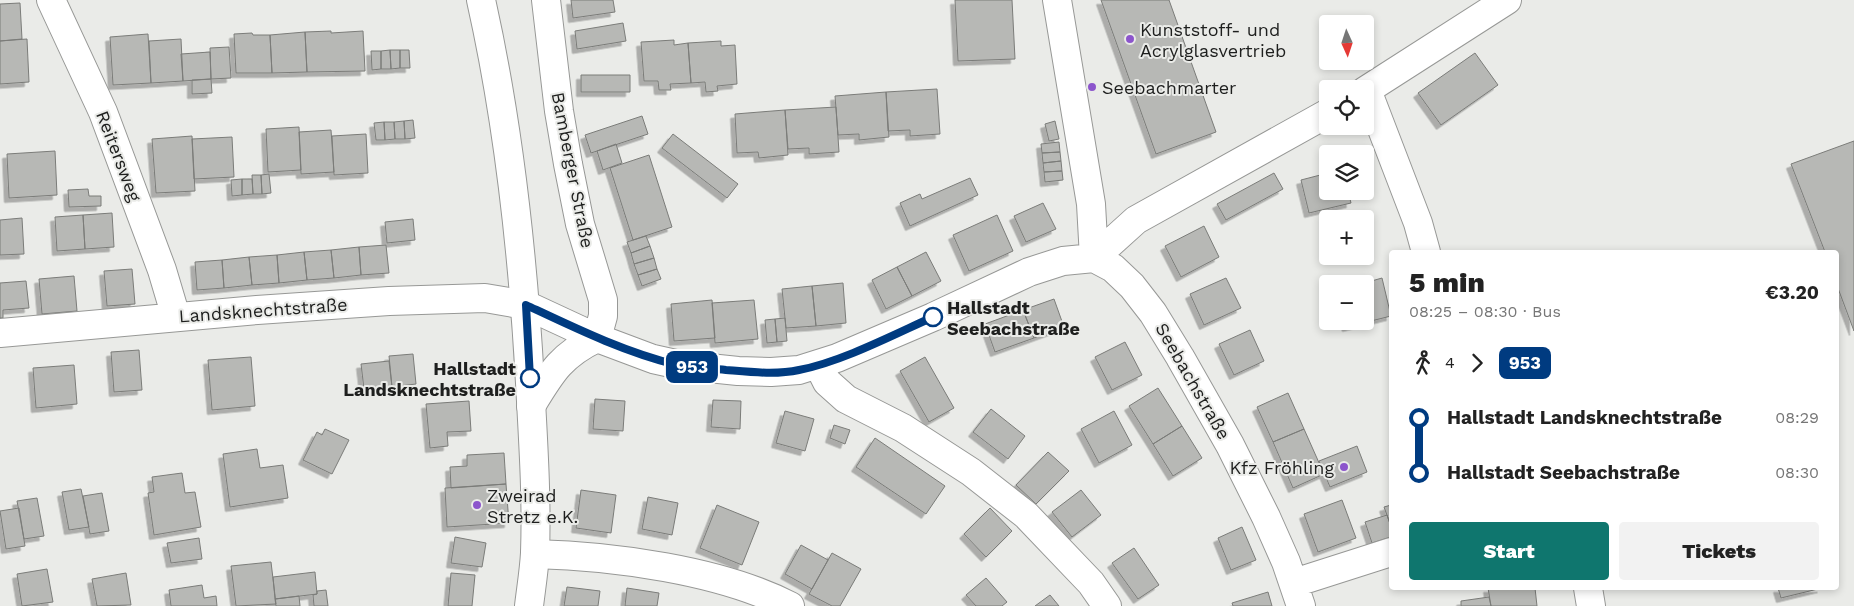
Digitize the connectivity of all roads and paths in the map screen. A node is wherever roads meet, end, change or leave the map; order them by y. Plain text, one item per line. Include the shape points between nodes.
1 (51, 0) edge
2 (481, 0) edge
3 (546, 0) edge
4 (1057, 0) edge
5 (1507, 0) edge
6 (1374, 85) edge
7 (1374, 110) edge
8 (1319, 117) edge
9 (1425, 250) edge
10 (1094, 258) junction
11 (526, 305) junction
12 (176, 317) junction
13 (0, 333) edge
14 (597, 338) junction
15 (818, 364) junction
16 (531, 406) junction
17 (1389, 553) edge
18 (535, 554) junction
19 (1588, 590) edge
20 (1298, 595) edge
21 (529, 606) edge
22 (790, 606) edge
23 (1107, 606) edge
24 (1591, 606) edge

1 - 12 street, Reitersweg via 103,112 162,270
2 - 11 street via 500,96
3 - 14 street, Bamberger Straße via 568,164 580,224 603,300
4 - 10 street via 1091,204
5 - 6 street
7 - 9 street
8 - 10 street via 1136,220
10 - 15 street via 1063,260 1030,272 879,341
10 - 20 street, Seebachstraße via 1113,268 1132,286 1180,357 1230,445
11 - 12 street, Landsknechtstraße via 485,298 462,298
11 - 14 street
11 - 16 street
12 - 13 street, Landsknechtstraße
14 - 15 street via 680,365 771,372 799,370
14 - 16 street via 579,346 562,360
15 - 23 street via 827,382 846,398 903,428 971,472 1026,515 1091,584
16 - 18 street
17 - 20 street
18 - 21 street
18 - 22 street via 626,562 693,573
19 - 24 street

